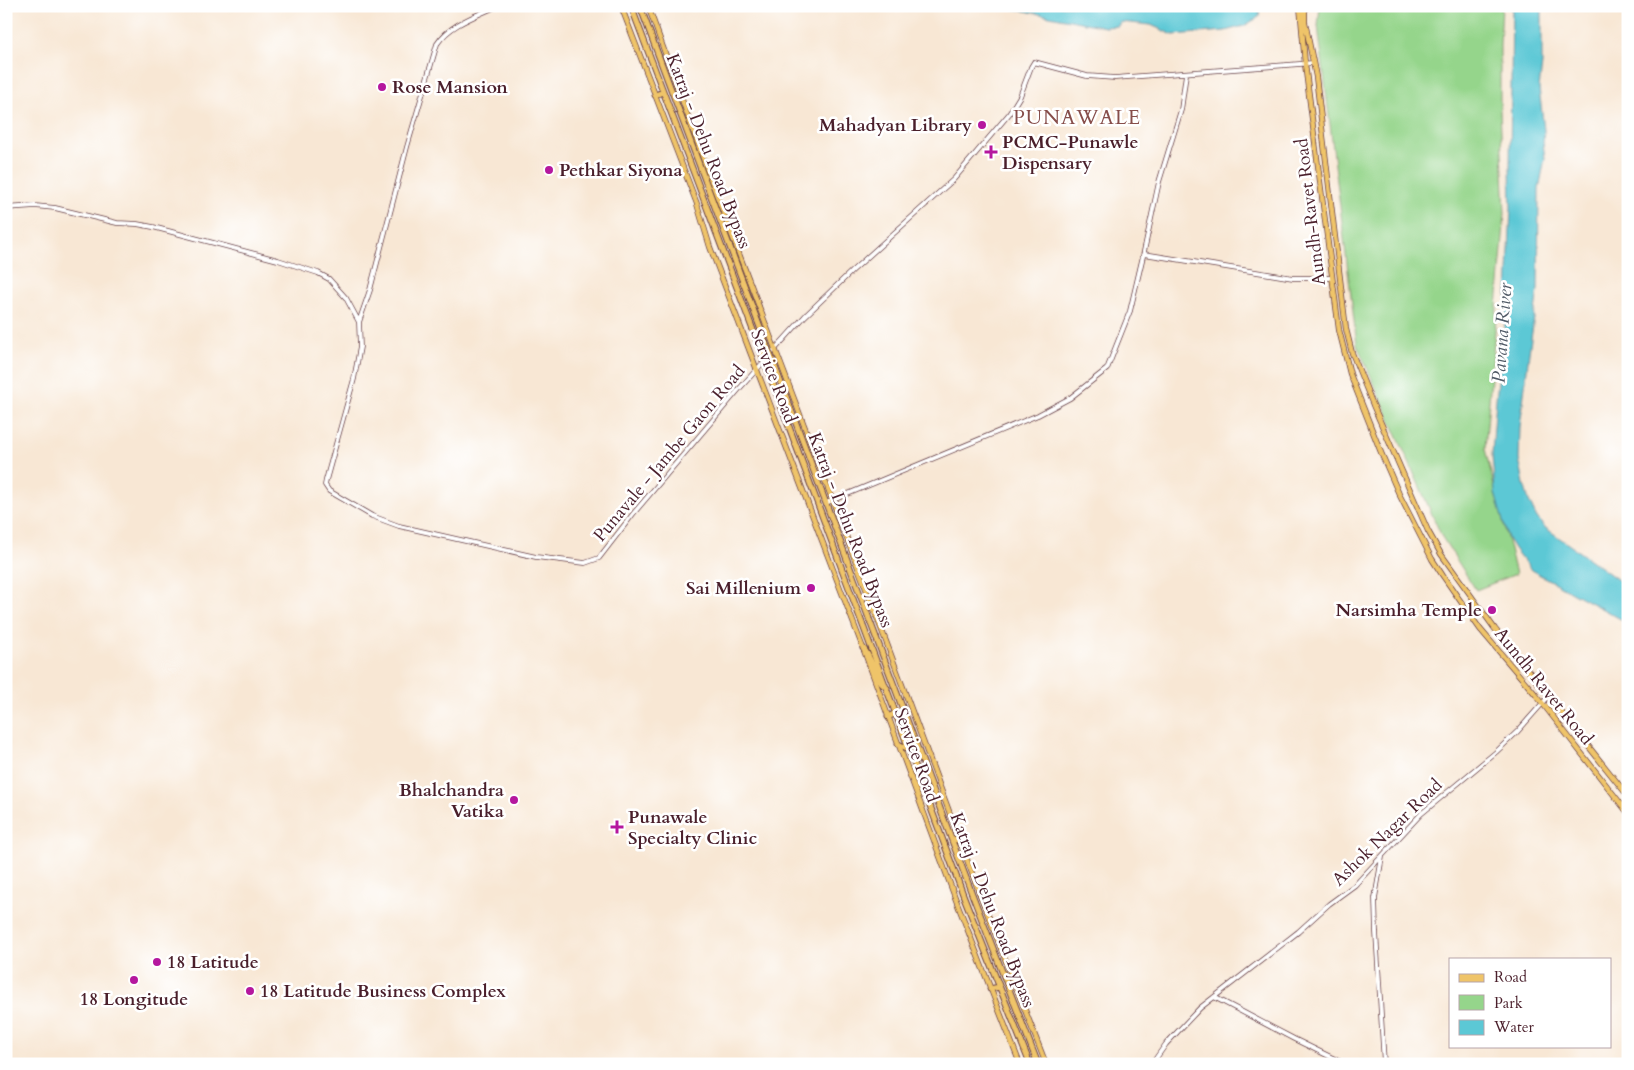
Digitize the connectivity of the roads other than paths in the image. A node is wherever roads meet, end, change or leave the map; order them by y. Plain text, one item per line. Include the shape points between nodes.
1 (497, 6) edge
2 (620, 6) edge
3 (632, 6) edge
4 (640, 6) edge
5 (648, 6) edge
6 (1300, 6) edge
7 (1305, 6) edge
8 (1303, 22) junction
9 (1305, 64) junction
10 (1313, 64) junction
11 (1186, 74) junction
12 (663, 92) junction
13 (655, 95) junction
14 (6, 208) edge
15 (1144, 254) junction
16 (1332, 278) junction
17 (359, 322) junction
18 (776, 349) junction
19 (1352, 353) joint
20 (1345, 356) joint
21 (757, 370) junction
22 (833, 500) junction
23 (826, 503) junction
24 (863, 648) junction
25 (887, 688) junction
26 (1549, 696) junction
27 (1542, 703) junction
28 (896, 713) junction
29 (888, 717) junction
30 (898, 744) junction
31 (909, 749) junction
32 (1628, 796) edge
33 (1628, 813) edge
34 (951, 838) junction
35 (960, 841) junction
36 (1383, 855) junction
37 (999, 987) junction
38 (990, 989) junction
39 (1214, 997) junction
40 (1020, 1064) edge
41 (1030, 1064) edge
42 (1038, 1064) edge
43 (1046, 1064) edge
44 (1152, 1064) edge
45 (1345, 1064) edge
46 (1384, 1064) edge

1 - 17 street via 449,30 437,44
2 - 13 main road, Service Road
3 - 12 highway, Katraj - Dehu Road Bypass
4 - 23 highway, Katraj - Dehu Road Bypass, bridge
5 - 18 main road, Service Road
6 - 8 main road
7 - 8 main road
8 - 9 main road, Aundh-Ravet Road
8 - 10 main road, Aundh-Ravet Road
9 - 10 street, Punavale - Jambe Gaon Road
9 - 11 street, Punavale - Jambe Gaon Road
9 - 16 main road, Aundh-Ravet Road
10 - 19 main road, Aundh-Ravet Road via 1346,329
11 - 15 street via 1181,110 1157,189
11 - 18 street, Punavale - Jambe Gaon Road via 1095,77 1034,62 1009,114 954,179 827,294
12 - 13 highway
12 - 25 highway, Katraj - Dehu Road Bypass, bridge
13 - 21 main road, Service Road
14 - 17 street, Punavale - Jambe Gaon Road via 55,208 117,223 137,224 311,271 335,284
15 - 16 street via 1292,278
15 - 22 street via 1128,315 1107,369 1070,398 1038,415
16 - 20 main road, Aundh-Ravet Road via 1338,330
17 - 21 street, Punavale - Jambe Gaon Road via 360,347 326,480 328,491 372,516 396,525 536,557 580,563 599,558 632,514
18 - 21 street, Punavale - Jambe Gaon Road
18 - 22 main road, Service Road
19 - 26 main road, Aundh Ravet Road via 1428,531 1441,554
20 - 27 main road, Aundh Ravet Road via 1382,455 1432,559 1480,630
21 - 24 main road, Service Road
22 - 23 street
22 - 35 main road, Service Road
23 - 34 highway, Katraj - Dehu Road Bypass
24 - 25 highway via 881,683
24 - 29 main road, Service Road
25 - 28 highway, Katraj - Dehu Road Bypass
26 - 27 street, Ashok Nagar Road
26 - 32 main road, Aundh Ravet Road
27 - 33 main road, Aundh Ravet Road
27 - 36 street, Ashok Nagar Road via 1513,736 1421,814
28 - 29 highway
28 - 31 highway, Katraj - Dehu Road Bypass
29 - 30 main road, Service Road
30 - 31 highway
30 - 38 main road, Service Road
31 - 37 highway, Katraj - Dehu Road Bypass
34 - 35 highway
34 - 42 highway, Katraj - Dehu Road Bypass
35 - 43 main road, Service Road
36 - 39 street, Ashok Nagar Road via 1355,885
36 - 46 street via 1376,898 1376,932
37 - 38 highway
37 - 41 highway, Katraj - Dehu Road Bypass
38 - 40 main road, Service Road
39 - 44 street, Ashok Nagar Road via 1166,1044
39 - 45 street

